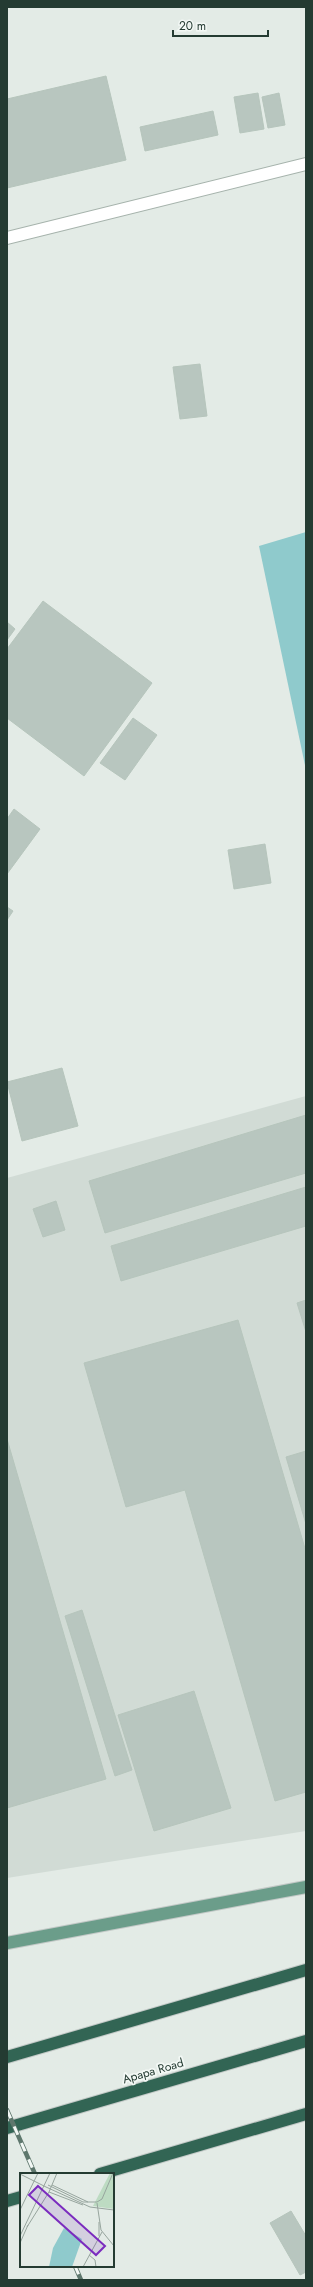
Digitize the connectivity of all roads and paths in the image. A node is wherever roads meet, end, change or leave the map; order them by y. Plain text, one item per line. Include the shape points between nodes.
1 (306, 164) edge
2 (7, 238) edge
3 (306, 1887) edge
4 (7, 1943) edge
5 (306, 1970) edge
6 (306, 2041) edge
7 (7, 2057) edge
8 (306, 2114) edge
9 (7, 2128) edge
10 (103, 2173) edge
11 (20, 2197) edge
12 (7, 2201) edge

1 - 2 lane
3 - 4 main road
5 - 7 highway
6 - 9 highway, Apapa Road
8 - 10 highway
11 - 12 highway

